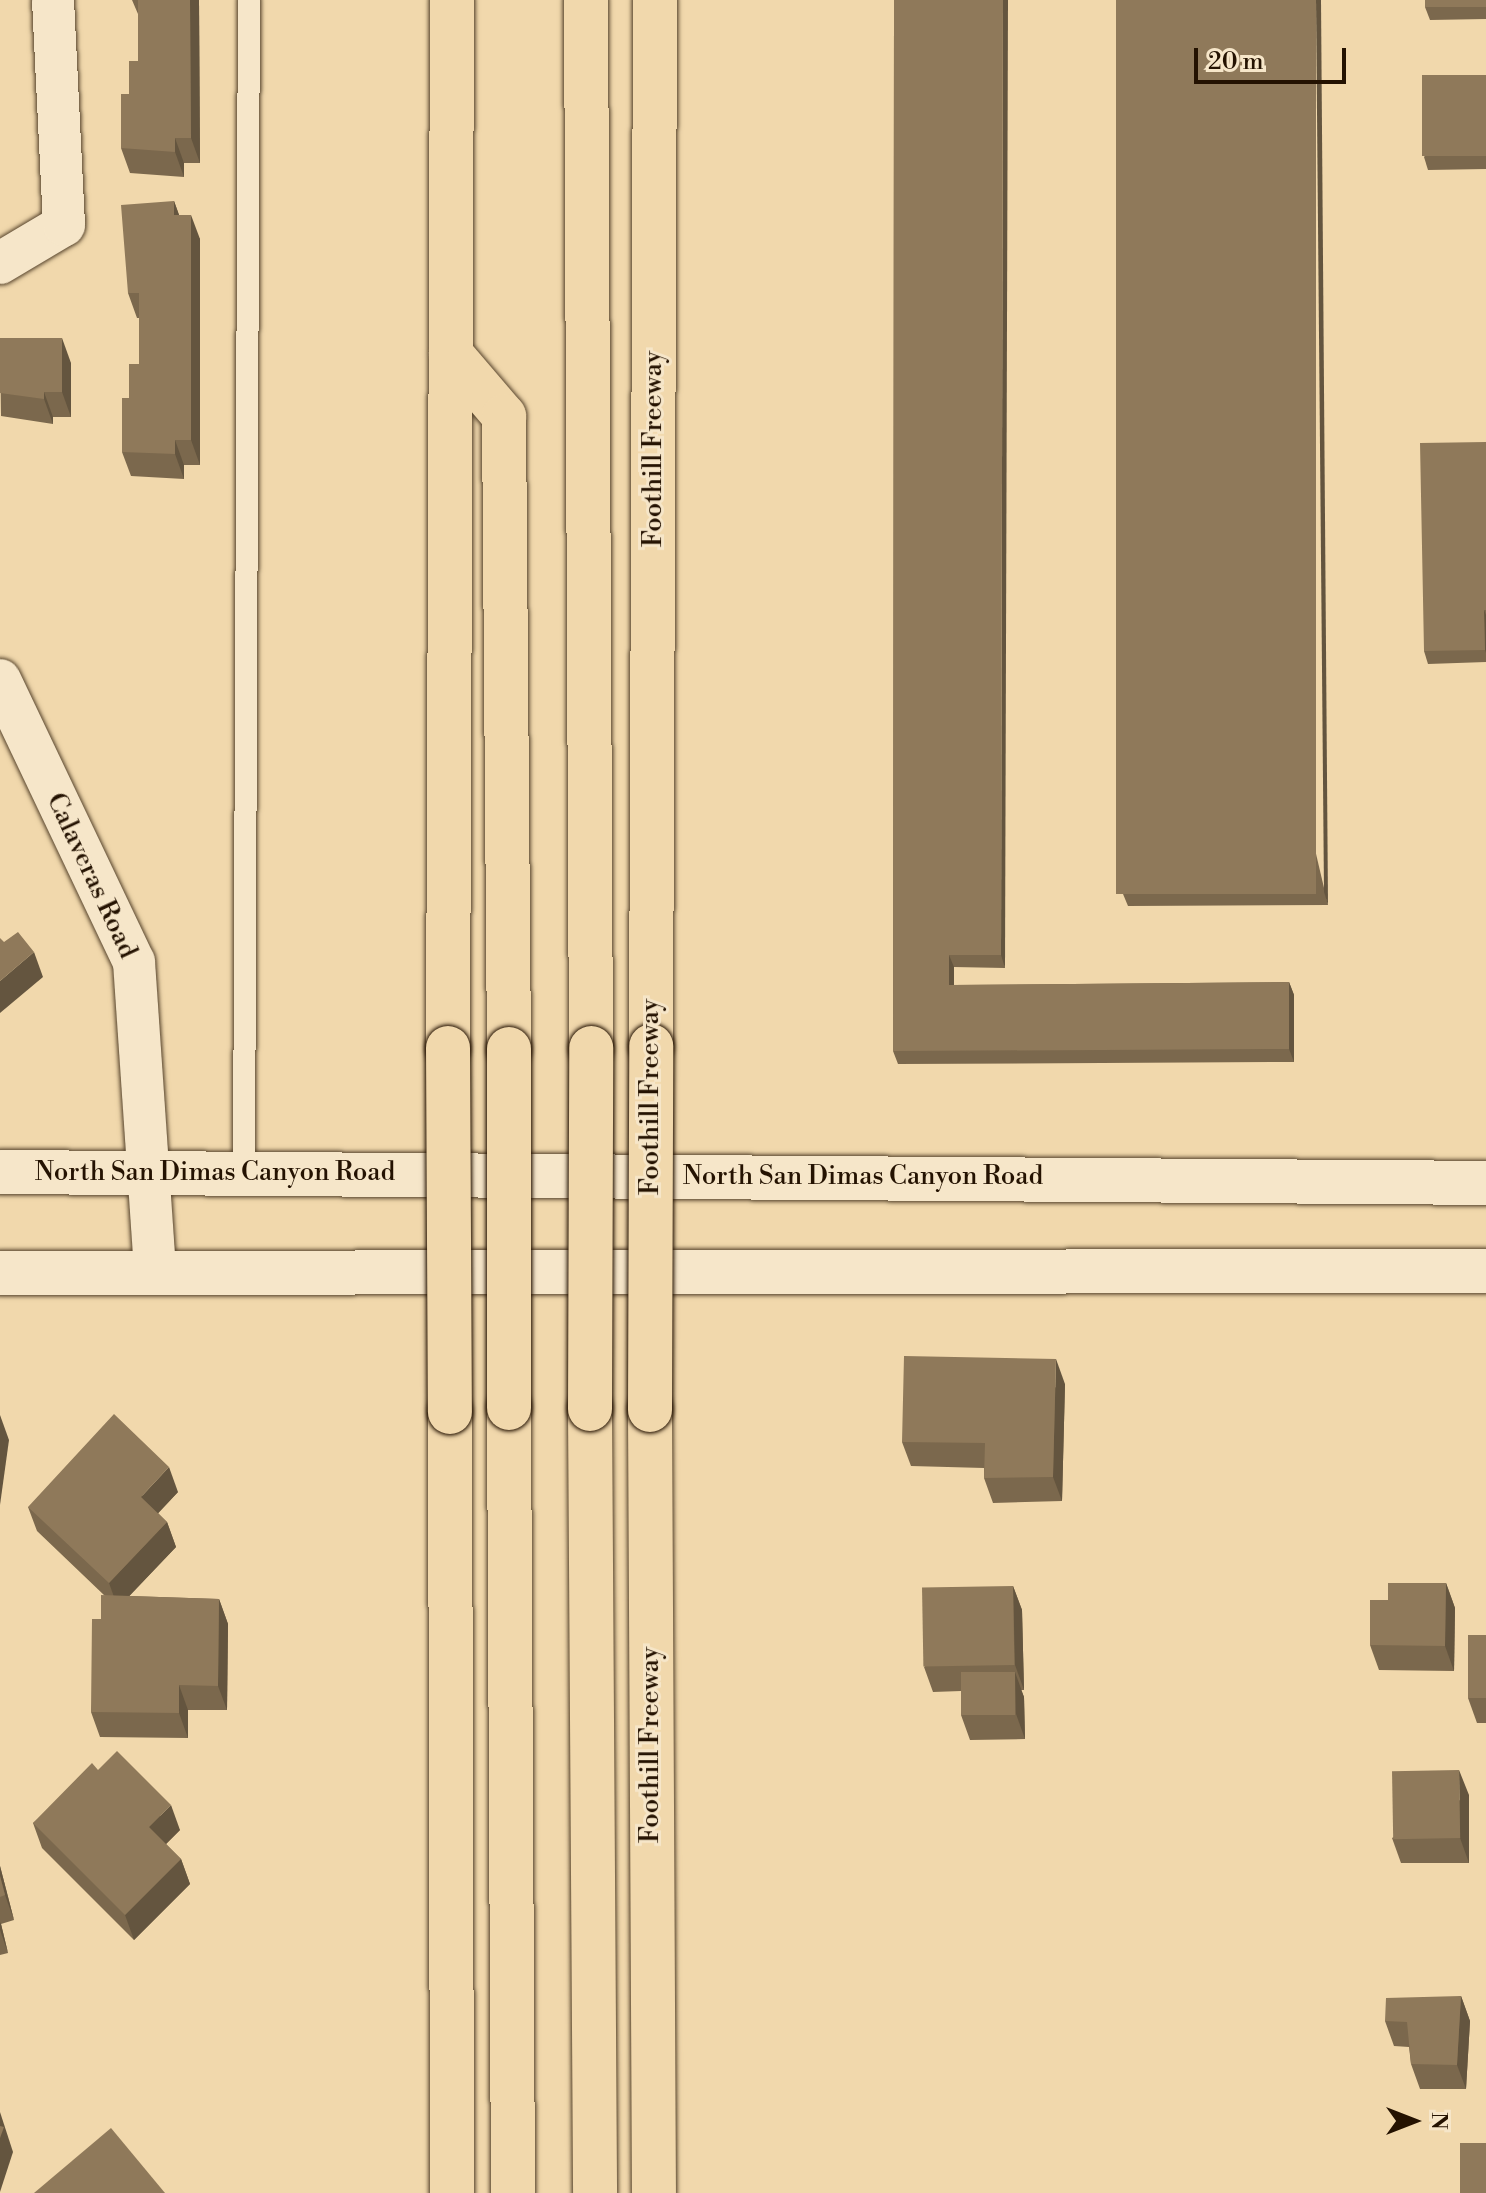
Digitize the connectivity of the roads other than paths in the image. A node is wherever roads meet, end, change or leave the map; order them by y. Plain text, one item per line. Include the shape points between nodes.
1 (53, 0) edge
2 (249, 0) edge
3 (452, 0) edge
4 (586, 0) edge
5 (655, 0) edge
6 (0, 263) edge
7 (451, 354) junction
8 (0, 680) edge
9 (148, 1171) junction
10 (0, 1172) edge
11 (244, 1172) junction
12 (1486, 1183) edge
13 (1486, 1271) edge
14 (0, 1273) edge
15 (155, 1273) junction
16 (513, 2190) edge
17 (452, 2193) edge
18 (595, 2193) edge
19 (654, 2193) edge

1 - 6 street via 64,225
2 - 11 lane
3 - 7 highway
4 - 18 highway, bridge
5 - 19 highway, Foothill Freeway, bridge via 650,1410
7 - 16 highway, bridge via 504,416
7 - 17 highway, bridge
8 - 9 street, Calaveras Road via 134,962
9 - 10 main road, North San Dimas Canyon Road
9 - 11 main road, North San Dimas Canyon Road
9 - 15 street, Calaveras Road
11 - 12 main road, North San Dimas Canyon Road
13 - 15 main road
14 - 15 main road

